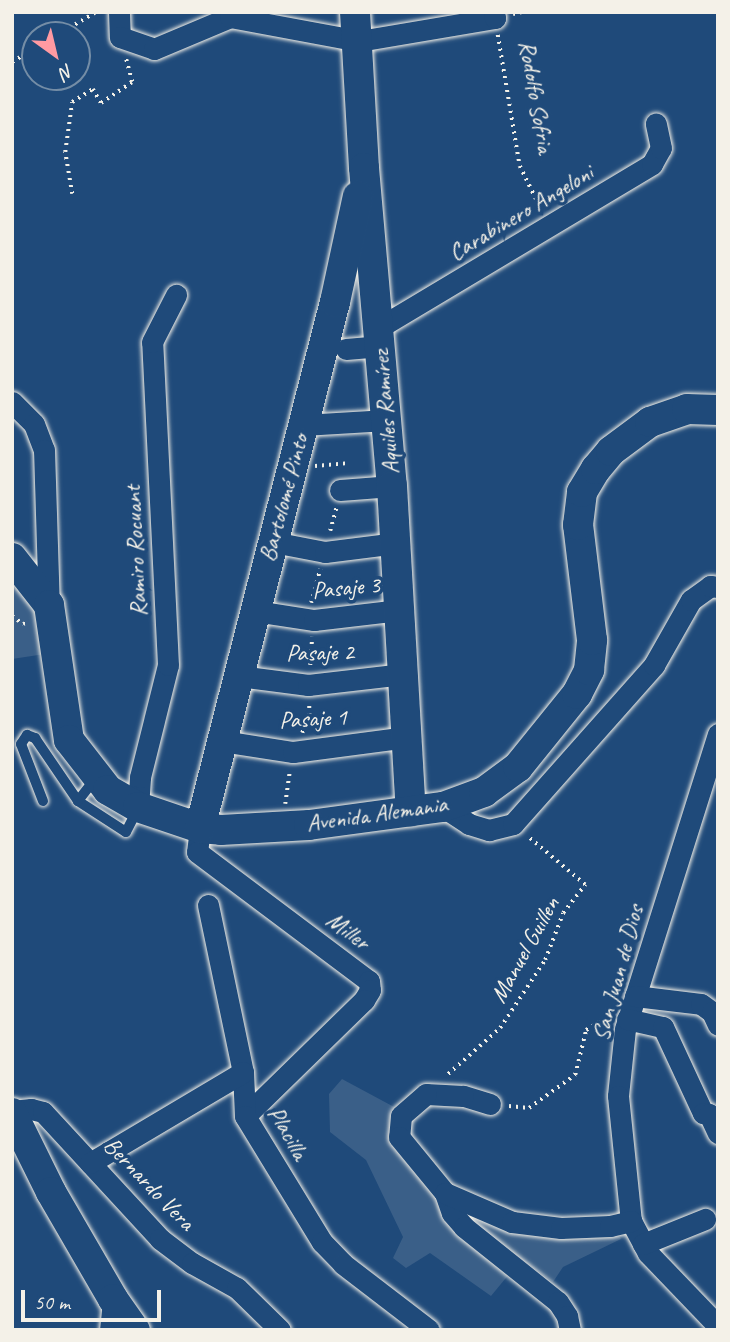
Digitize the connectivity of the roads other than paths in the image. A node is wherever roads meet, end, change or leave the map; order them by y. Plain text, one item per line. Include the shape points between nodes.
1 (119, 12) edge
2 (494, 15) edge
3 (357, 26) edge
4 (656, 124) dead end
5 (364, 168) junction
6 (176, 295) dead end
7 (380, 337) junction
8 (346, 349) dead end
9 (12, 402) edge
10 (718, 410) edge
11 (387, 420) junction
12 (303, 425) junction
13 (392, 486) junction
14 (340, 490) road end
15 (273, 542) junction
16 (396, 543) junction
17 (12, 558) edge
18 (718, 587) edge
19 (49, 605) junction
20 (399, 610) junction
21 (255, 611) junction
22 (403, 674) junction
23 (239, 676) junction
24 (718, 734) edge
25 (407, 737) junction
26 (222, 741) junction
27 (96, 777) junction
28 (43, 801) dead end
29 (78, 801) junction
30 (138, 807) junction
31 (443, 807) junction
32 (411, 811) junction
33 (200, 828) junction
34 (208, 905) dead end
35 (635, 996) junction
36 (626, 1024) junction
37 (718, 1025) edge
38 (243, 1072) junction
39 (490, 1104) road end
40 (12, 1112) edge
41 (245, 1116) junction
42 (718, 1133) edge
43 (90, 1163) junction
44 (445, 1193) junction
45 (705, 1219) dead end
46 (631, 1221) junction
47 (643, 1244) junction
48 (113, 1299) junction
49 (718, 1326) edge
50 (110, 1330) edge
51 (135, 1330) edge
52 (280, 1330) edge
53 (429, 1330) edge
54 (570, 1330) edge

1 - 3 street via 120,37 154,49 230,17
2 - 3 street
3 - 5 street, Aquiles Ramírez
4 - 7 street, Carabinero Angeloni via 661,148 652,164
5 - 7 street, Aquiles Ramírez
5 - 12 street, Bartolomé Pinto
6 - 30 street, Ramiro Rocuant via 152,342 168,664 140,777
7 - 8 street
7 - 11 street, Aquiles Ramírez
9 - 19 street via 34,424 44,450
10 - 31 street, Avenida Alemania via 687,409 650,422 611,451 596,469 582,492 578,525 592,640 589,670 577,694 518,767 484,792
11 - 12 street
11 - 13 street, Aquiles Ramírez
12 - 15 street, Bartolomé Pinto
13 - 14 street
13 - 16 street, Aquiles Ramírez
15 - 16 street via 325,552
15 - 21 street, Bartolomé Pinto
16 - 20 street, Aquiles Ramírez
17 - 19 street, Avenida Alemania
18 - 31 street via 710,586 691,600 654,666 513,824 489,830
19 - 27 street, Avenida Alemania via 69,740
20 - 21 street, Pasaje 3 via 314,620
20 - 22 street, Aquiles Ramírez
21 - 23 street, Bartolomé Pinto
22 - 23 street, Pasaje 2 via 308,685
22 - 25 street, Aquiles Ramírez
23 - 26 street, Bartolomé Pinto
24 - 35 street, San Juan de Dios
25 - 26 street, Pasaje 1 via 293,752
25 - 32 street, Aquiles Ramírez
26 - 33 street, Bartolomé Pinto
27 - 29 lane
27 - 30 street, Avenida Alemania via 108,790
28 - 29 lane via 20,744 27,734
29 - 30 lane via 126,832
30 - 33 street, Avenida Alemania
31 - 32 street, Avenida Alemania
32 - 33 street, Avenida Alemania via 281,827
33 - 41 street, Miller via 197,852 369,981 364,1000
34 - 38 street, Placilla
35 - 36 street, San Juan de Dios
35 - 37 street via 701,1004 712,1012
36 - 42 street via 663,1027 703,1113 709,1114
36 - 46 street, San Juan de Dios via 618,1096
38 - 41 street, Placilla
38 - 43 street
39 - 44 street via 463,1096 426,1094 401,1116 399,1137
40 - 43 street, Bernardo Vera via 43,1112
40 - 48 street via 51,1192
41 - 53 street, Placilla via 323,1242 343,1264
43 - 52 street, Bernardo Vera via 160,1239 237,1288
44 - 46 street via 512,1222 561,1228
44 - 54 street via 452,1213 464,1227 558,1302
45 - 47 street
46 - 47 street, San Juan de Dios
47 - 49 street, San Juan de Dios
48 - 50 street
48 - 51 street

